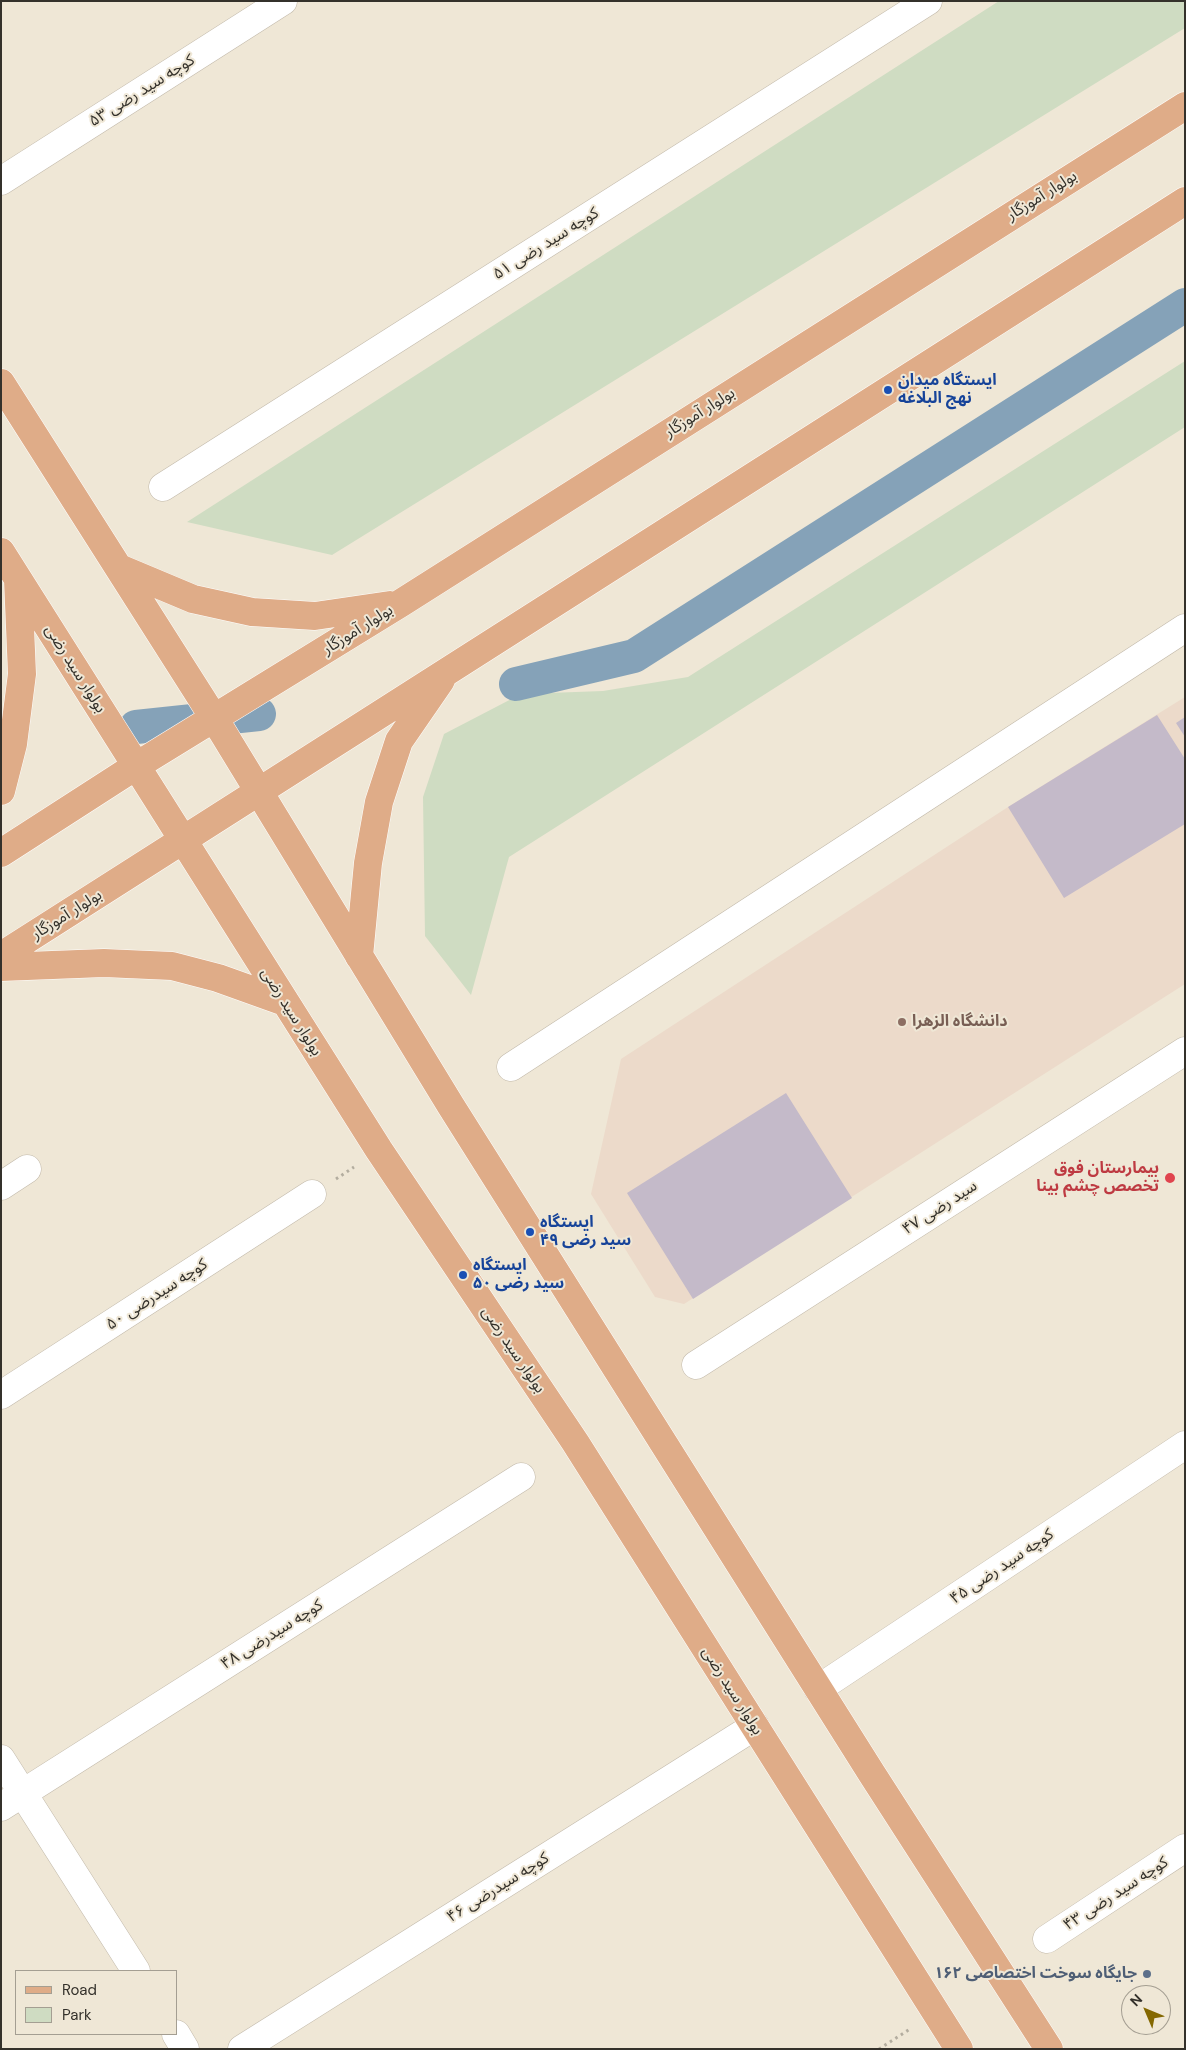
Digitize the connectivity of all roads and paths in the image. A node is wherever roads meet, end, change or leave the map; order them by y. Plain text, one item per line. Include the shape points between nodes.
1 (283, 1) edge
2 (928, 1) edge
3 (1185, 106) edge
4 (1, 181) edge
5 (1185, 201) edge
6 (1, 383) edge
7 (163, 488) dead end
8 (1, 552) edge
9 (119, 568) junction
10 (18, 579) junction
11 (401, 603) junction
12 (1185, 628) edge
13 (446, 671) junction
14 (214, 718) junction
15 (136, 766) junction
16 (1, 791) edge
17 (258, 793) junction
18 (183, 841) junction
19 (1, 853) edge
20 (1, 956) edge
21 (359, 956) junction
22 (1, 967) edge
23 (285, 1002) junction
24 (1185, 1051) edge
25 (511, 1067) dead end
26 (380, 1150) junction
27 (27, 1169) dead end
28 (1, 1186) edge
29 (312, 1194) joint
30 (696, 1365) dead end
31 (1, 1395) edge
32 (1185, 1445) edge
33 (521, 1477) dead end
34 (818, 1689) junction
35 (755, 1726) junction
36 (1, 1759) edge
37 (12, 1800) edge
38 (1185, 1848) edge
39 (1047, 1939) dead end
40 (135, 1970) edge
41 (936, 2013) junction
42 (177, 2035) edge
43 (186, 2049) edge
44 (242, 2049) edge
45 (879, 2049) edge
46 (959, 2049) edge
47 (1049, 2049) edge

1 - 4 street, کوچه سید رضی ۵۳
2 - 7 street, کوچه سید رضی ۵۱
3 - 11 main road, بولوار آموزگار
5 - 13 main road
6 - 9 main road
8 - 10 main road, بولوار سید رضی
9 - 11 main road via 193,598 252,612 315,616
9 - 14 main road
10 - 15 main road, بولوار سید رضی
10 - 16 main road via 22,674 13,744
11 - 14 main road, بولوار آموزگار
12 - 25 street
13 - 17 main road
13 - 21 main road via 399,741 379,802 368,863
14 - 15 main road, بولوار آموزگار
14 - 17 main road
15 - 18 main road, بولوار سید رضی
15 - 19 main road
17 - 18 main road, بولوار آموزگار
17 - 21 main road
18 - 20 main road, بولوار آموزگار
18 - 23 main road, بولوار سید رضی
21 - 34 main road
22 - 23 main road via 104,963 172,966 218,978
23 - 26 main road, بولوار سید رضی
24 - 30 street, سید رضی ۴۷
26 - 29 path
26 - 35 main road, بولوار سید رضی via 575,1442
27 - 28 street
29 - 31 street, کوچه سیدرضی ۵۰
32 - 34 street, کوچه سید رضی ۴۵
33 - 37 street, کوچه سیدرضی ۴۸
34 - 47 main road
35 - 41 main road, بولوار سید رضی
35 - 44 street, کوچه سیدرضی ۴۶
36 - 37 street
37 - 40 street
38 - 39 street, کوچه سید رضی ۴۳
41 - 45 path
41 - 46 main road, بولوار سید رضی
42 - 43 street

